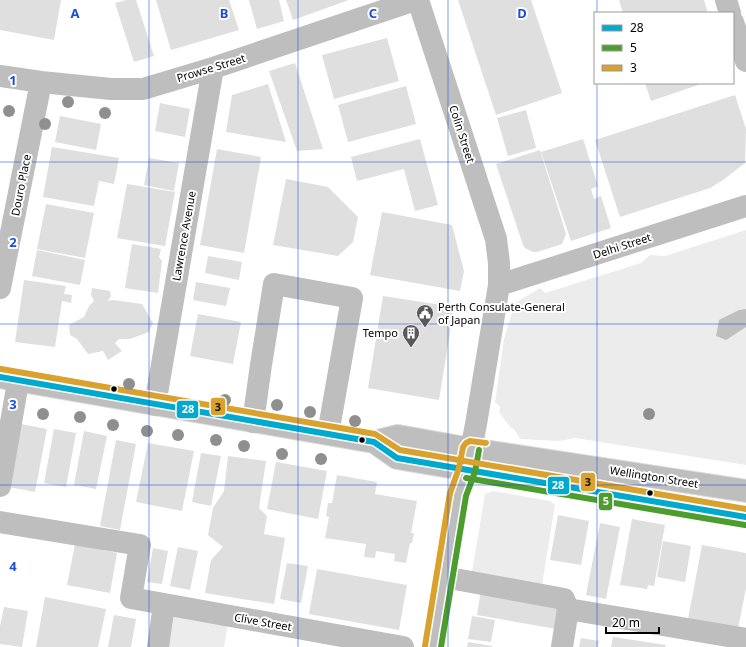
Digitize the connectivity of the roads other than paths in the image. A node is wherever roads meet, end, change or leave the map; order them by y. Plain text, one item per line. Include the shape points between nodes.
1 (416, 0) edge
2 (726, 0) edge
3 (730, 12) edge
4 (734, 25) edge
5 (746, 61) edge
6 (214, 68) junction
7 (0, 76) edge
8 (41, 82) junction
9 (746, 206) edge
10 (499, 285) junction
11 (0, 288) edge
12 (9, 379) edge
13 (155, 405) junction
14 (254, 422) junction
15 (328, 434) junction
16 (469, 460) junction
17 (0, 486) edge
18 (746, 491) edge
19 (746, 517) edge
20 (0, 522) edge
21 (444, 577) junction
22 (164, 604) junction
23 (568, 610) junction
24 (746, 639) edge
25 (158, 647) edge
26 (404, 647) edge
27 (433, 647) edge
28 (562, 647) edge

1 - 6 street, Prowse Street
1 - 10 street, Colin Street via 496,239 500,262
2 - 3 street
4 - 5 street
6 - 8 street, Prowse Street via 143,88 112,89
6 - 13 street, Lawrence Avenue
7 - 8 street, Prowse Street
8 - 11 street, Douro Place
9 - 10 street, Delhi Street
10 - 16 street, Colin Street
12 - 13 street, Wellington Street
12 - 17 street
13 - 14 street, Wellington Street
14 - 15 street, Wellington Street
14 - 15 street via 274,284 352,298
15 - 16 street, Wellington Street via 374,442 398,436
16 - 18 street, Wellington Street
16 - 19 street, Wellington Street
16 - 21 street, Colin Street via 458,494
20 - 22 street, Clive Street via 140,545 131,598
21 - 23 street via 564,599
21 - 27 street, Colin Street
22 - 25 street
22 - 26 street, Clive Street
23 - 24 street
23 - 28 street

